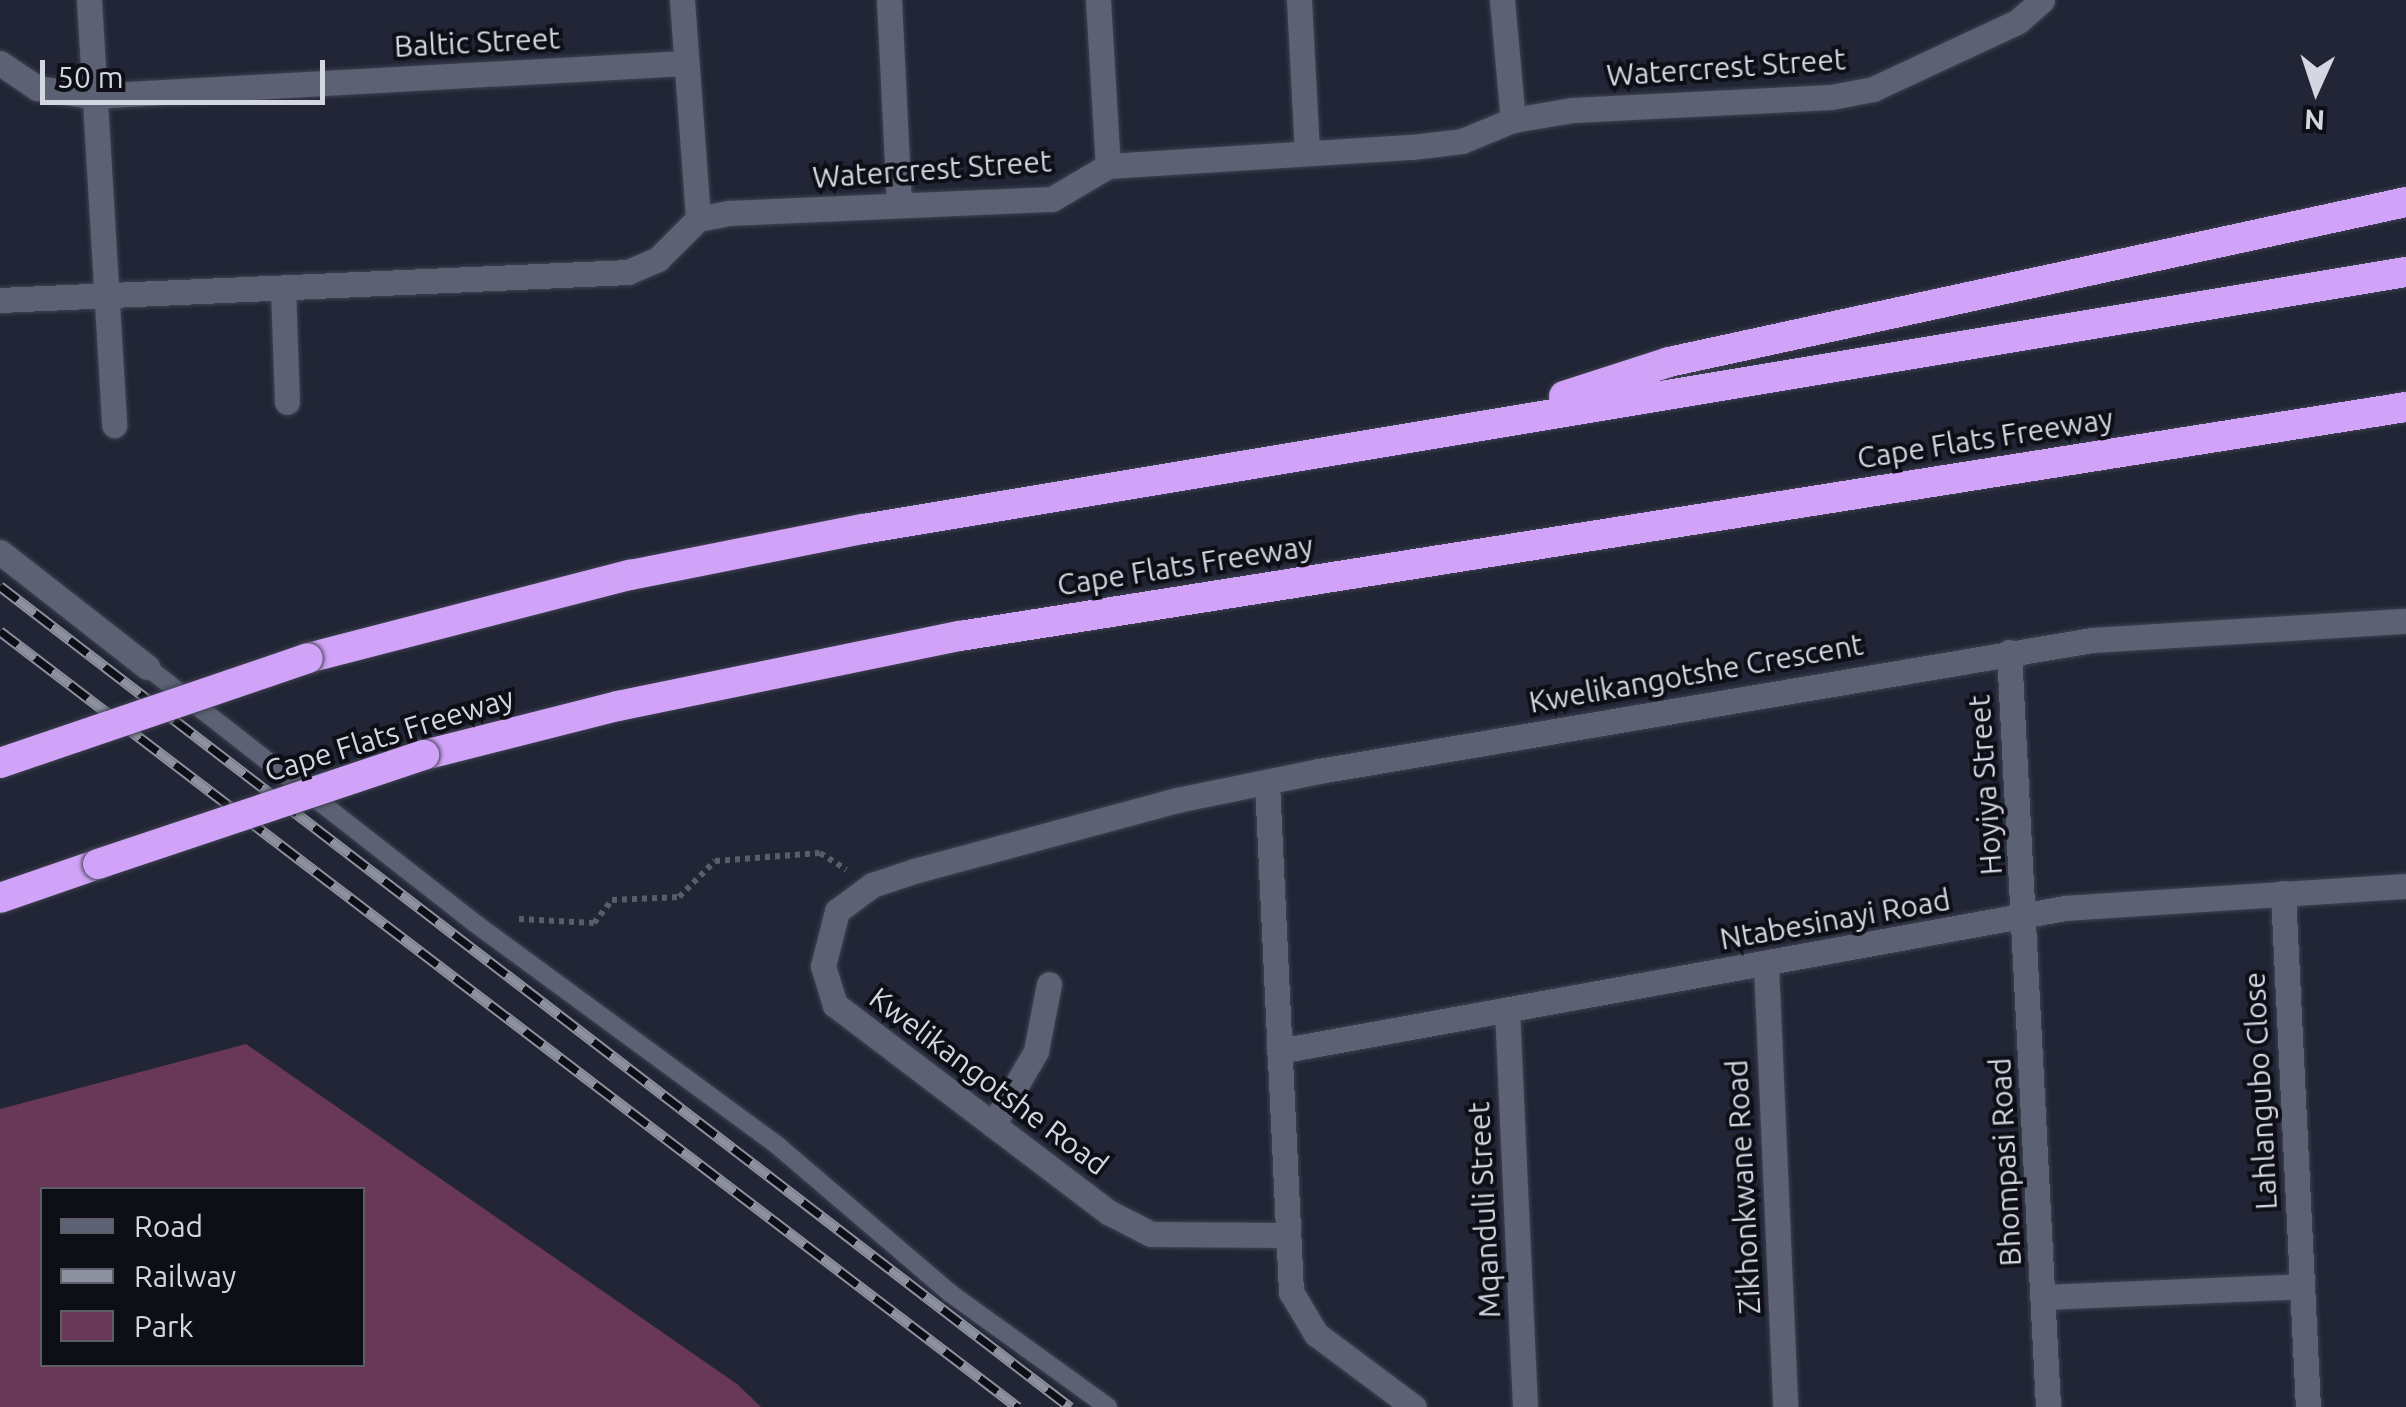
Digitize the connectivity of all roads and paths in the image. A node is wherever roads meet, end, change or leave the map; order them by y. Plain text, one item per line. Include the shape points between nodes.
1 (89, 0) edge
2 (682, 0) edge
3 (889, 0) edge
4 (1098, 0) edge
5 (1299, 0) edge
6 (1502, 0) edge
7 (2042, 0) edge
8 (685, 63) junction
9 (0, 64) edge
10 (92, 96) junction
11 (1513, 120) junction
12 (1306, 151) junction
13 (1108, 166) junction
14 (2406, 202) edge
15 (898, 205) junction
16 (698, 219) junction
17 (2406, 272) edge
18 (284, 288) junction
19 (107, 296) junction
20 (0, 300) edge
21 (288, 402) dead end
22 (2406, 407) edge
23 (114, 425) dead end
24 (1471, 426) junction
25 (0, 552) edge
26 (2406, 621) edge
27 (2009, 652) junction
28 (147, 667) joint
29 (0, 763) edge
30 (1267, 783) junction
31 (872, 886) junction
32 (2406, 886) edge
33 (2282, 893) junction
34 (0, 898) edge
35 (2025, 914) junction
36 (499, 941) junction
37 (1766, 965) junction
38 (1049, 984) dead end
39 (1507, 1010) junction
40 (1279, 1052) junction
41 (993, 1125) junction
42 (1288, 1235) junction
43 (2302, 1286) junction
44 (2044, 1297) junction
45 (1108, 1407) edge
46 (1414, 1407) edge
47 (1526, 1407) edge
48 (1785, 1407) edge
49 (2048, 1407) edge
50 (2308, 1407) edge

1 - 10 street
2 - 8 street
3 - 15 street
4 - 13 street
5 - 12 street
6 - 11 street
7 - 11 street, Watercrest Street via 2017,22 1873,89 1795,101 1573,110
8 - 10 street, Baltic Street
8 - 16 street
9 - 10 street, Baltic Street via 37,88
10 - 19 street
11 - 12 street, Watercrest Street via 1462,141
12 - 13 street, Watercrest Street
13 - 15 street, Watercrest Street via 1052,199
14 - 24 highway via 1668,362
15 - 16 street, Watercrest Street
16 - 18 street via 658,259 628,272
17 - 24 highway
18 - 19 street
18 - 21 street
19 - 20 street
19 - 23 street
22 - 34 highway, Cape Flats Freeway, bridge via 960,636 637,702 424,755
24 - 29 highway, bridge via 630,574 308,658
25 - 28 street
26 - 27 street, Kwelikangotshe Crescent via 2154,634
27 - 30 street, Kwelikangotshe Crescent
27 - 35 street, Hoyiya Street
28 - 36 lane
30 - 31 street, Kwelikangotshe Road via 1037,836
30 - 40 street
31 - 36 path via 820,853 715,861 679,897 612,900 594,923 518,919
31 - 41 street, Kwelikangotshe Road via 849,898 829,925 823,966 835,1005
32 - 33 street, Ntabesinayi Road
33 - 35 street, Ntabesinayi Road via 2126,899
33 - 43 street, Lahlangubo Close
35 - 37 street, Ntabesinayi Road
35 - 44 street, Bhompasi Road
36 - 45 lane via 778,1146 950,1293
37 - 39 street, Ntabesinayi Road
37 - 48 street, Zikhonkwane Road
38 - 41 street via 1036,1051
39 - 40 street, Ntabesinayi Road
39 - 47 street, Mqanduli Street
40 - 42 street
41 - 42 street, Kwelikangotshe Road via 1108,1212 1151,1234
42 - 46 street via 1292,1292 1308,1325
43 - 44 street
43 - 50 street, Lahlangubo Close
44 - 49 street, Bhompasi Road

